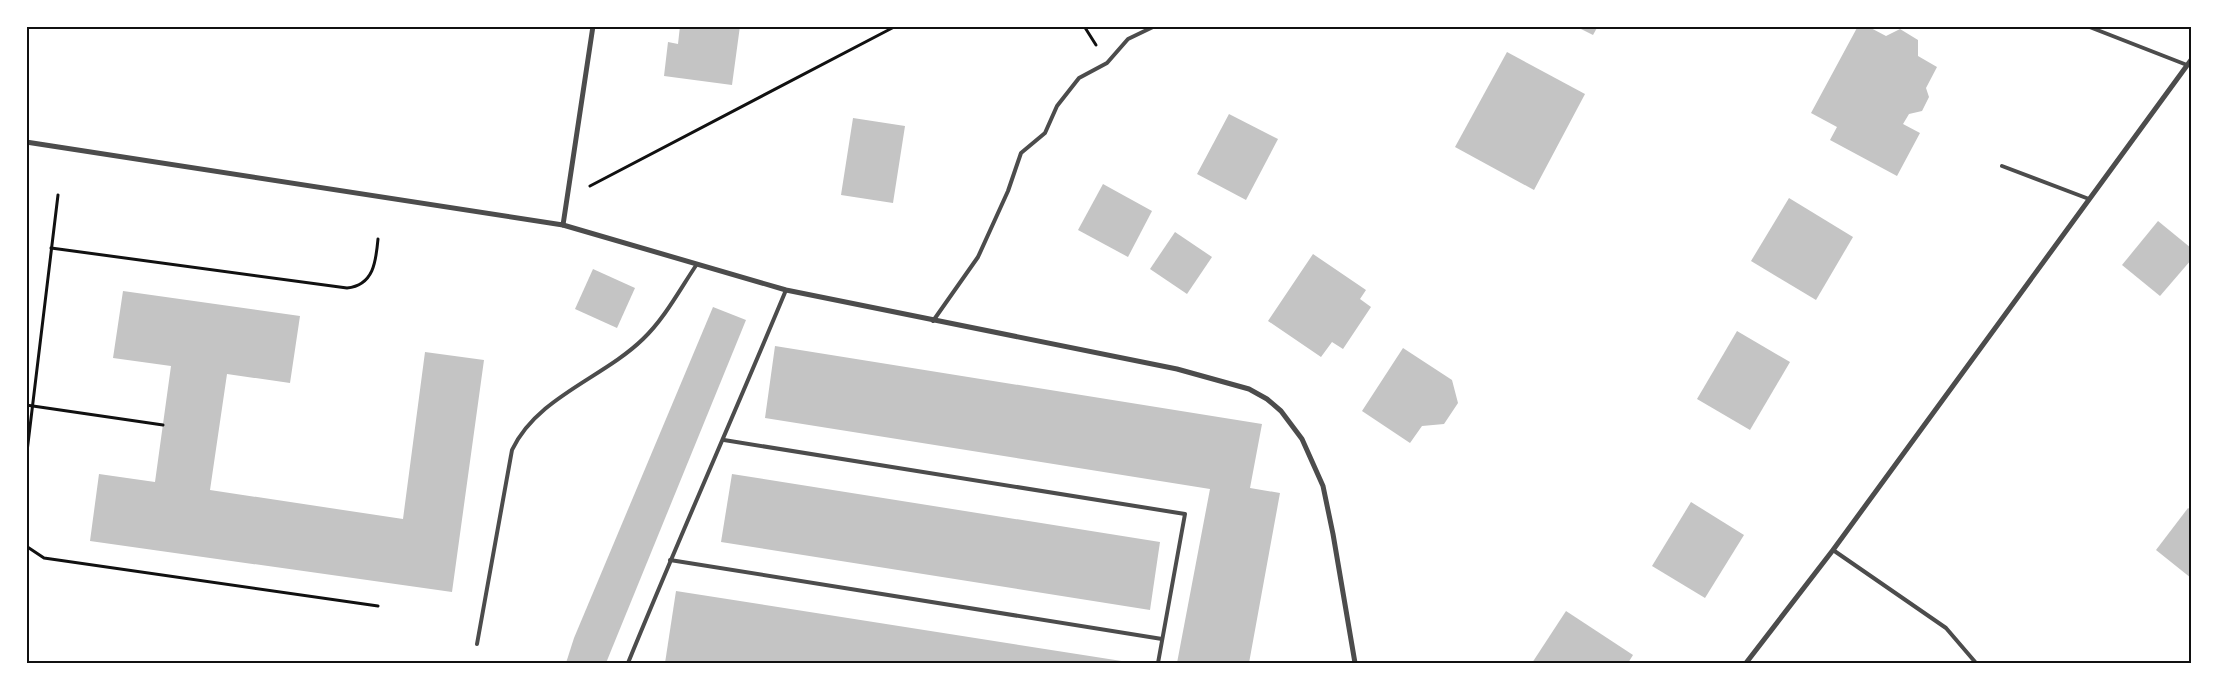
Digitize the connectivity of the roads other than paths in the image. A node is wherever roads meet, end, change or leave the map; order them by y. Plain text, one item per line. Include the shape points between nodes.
1 (593, 26) edge
2 (1155, 26) edge
3 (2087, 26) edge
4 (2189, 62) edge
5 (26, 142) edge
6 (2002, 166) dead end
7 (2089, 199) junction
8 (562, 225) junction
9 (697, 264) junction
10 (786, 290) junction
11 (933, 321) junction
12 (724, 440) junction
13 (1834, 550) junction
14 (670, 560) junction
15 (1162, 639) junction
16 (477, 644) dead end
17 (628, 663) edge
18 (1158, 663) edge
19 (1355, 663) edge
20 (1746, 663) edge
21 (1976, 663) edge

1 - 8 street
2 - 11 lane via 1128,39 1107,63 1079,78 1057,106 1045,133 1021,153 1008,191 978,256
3 - 4 lane
4 - 7 street
5 - 8 street
6 - 7 lane
7 - 13 street
8 - 9 street
9 - 10 street
9 - 16 lane via 657,324 642,340 547,408 519,435 512,450
10 - 11 street
10 - 12 lane
11 - 19 street via 1178,369 1249,389 1267,398 1302,439 1323,486
12 - 14 lane
12 - 15 lane via 1186,514
13 - 20 street
13 - 21 lane via 1946,628
14 - 15 lane
14 - 17 lane
15 - 18 lane

